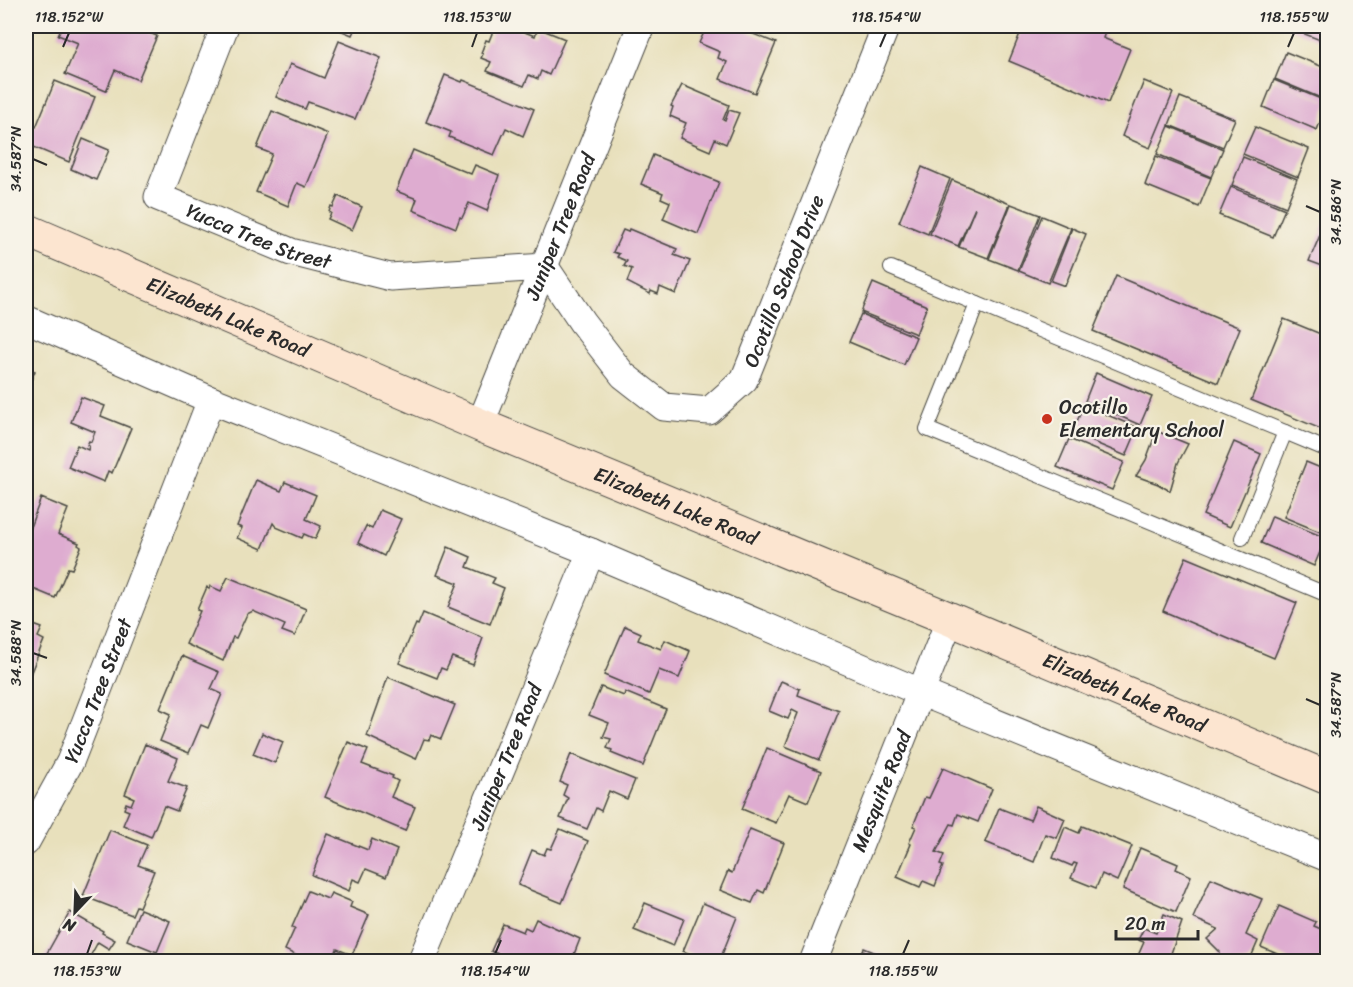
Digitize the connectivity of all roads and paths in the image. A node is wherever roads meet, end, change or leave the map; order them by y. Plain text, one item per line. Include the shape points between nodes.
1 (225, 26) edge
2 (641, 26) edge
3 (886, 26) edge
4 (26, 230) edge
5 (544, 267) junction
6 (891, 268) dead end
7 (977, 304) junction
8 (26, 319) edge
9 (211, 400) junction
10 (480, 425) junction
11 (1285, 432) junction
12 (1328, 450) edge
13 (1242, 538) dead end
14 (591, 552) junction
15 (1328, 595) edge
16 (950, 619) junction
17 (920, 692) junction
18 (1323, 773) edge
19 (26, 842) edge
20 (1328, 858) edge
21 (420, 962) edge
22 (813, 962) edge

1 - 5 street, Yucca Tree Street via 158,197 291,252 390,277
2 - 5 street, Juniper Tree Road
3 - 5 street, Ocotillo School Drive via 744,380 708,411 664,407 623,375
4 - 10 main road, Elizabeth Lake Road
5 - 10 street, Juniper Tree Road
6 - 7 lane
7 - 11 lane
7 - 15 lane via 927,429
8 - 9 street
9 - 14 street
9 - 19 street, Yucca Tree Street via 70,762
10 - 16 main road, Elizabeth Lake Road
11 - 12 lane
11 - 13 lane
14 - 17 street
14 - 21 street, Juniper Tree Road
16 - 17 street, Mesquite Road
16 - 18 main road, Elizabeth Lake Road
17 - 20 street
17 - 22 street, Mesquite Road

